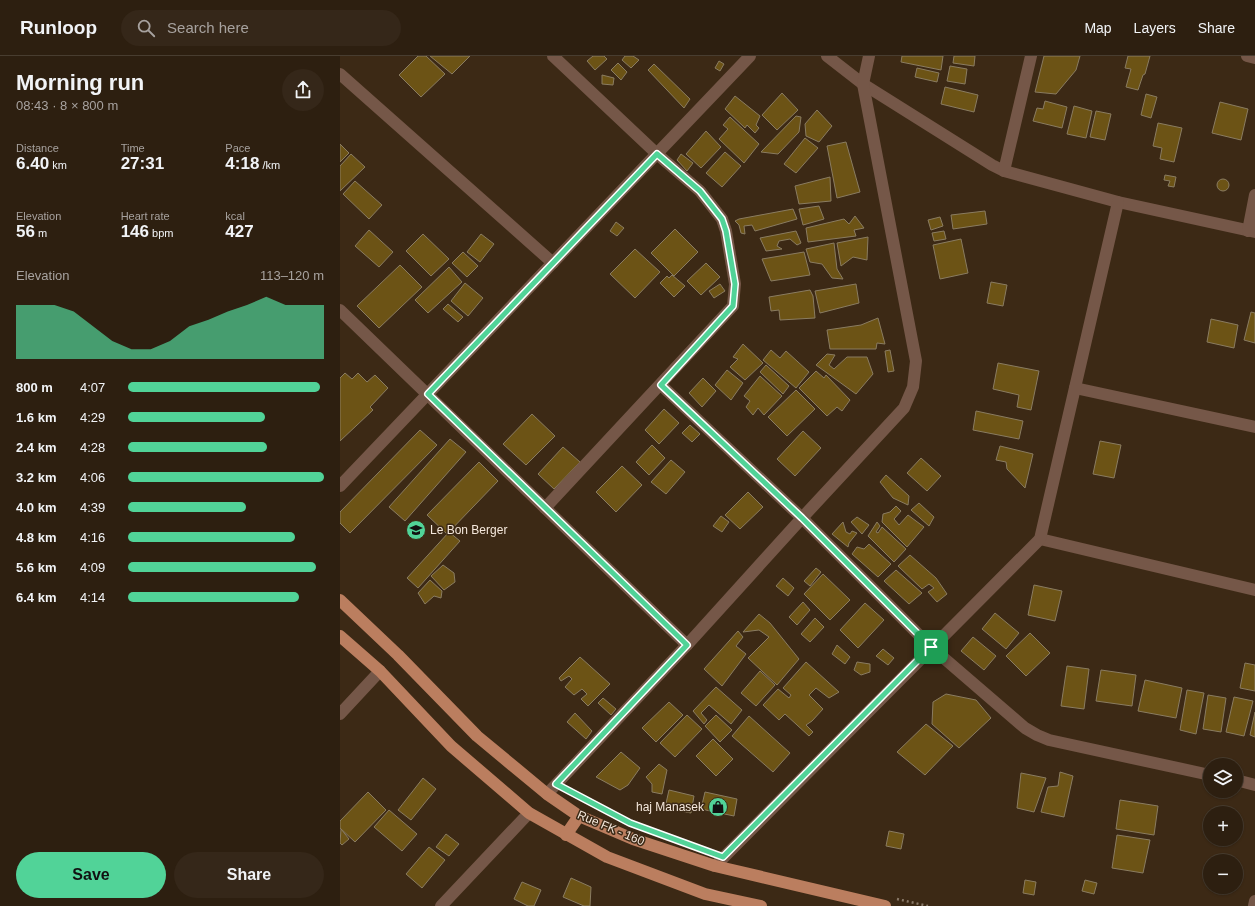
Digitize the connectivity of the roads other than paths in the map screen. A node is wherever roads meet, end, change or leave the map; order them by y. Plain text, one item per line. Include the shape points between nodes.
1 (553, 56) edge
2 (750, 56) edge
3 (827, 56) edge
4 (869, 56) edge
5 (1031, 56) edge
6 (1247, 56) edge
7 (1255, 58) edge
8 (340, 74) edge
9 (863, 84) junction
10 (657, 154) junction
11 (1004, 171) junction
12 (1255, 195) edge
13 (1118, 202) junction
14 (1251, 232) edge
15 (553, 263) junction
16 (340, 310) edge
17 (661, 385) junction
18 (1075, 388) junction
19 (428, 394) junction
20 (1255, 428) edge
21 (340, 486) edge
22 (545, 508) junction
23 (802, 518) junction
24 (1040, 539) junction
25 (1255, 590) edge
26 (340, 600) edge
27 (340, 636) edge
28 (687, 645) junction
29 (931, 647) junction
30 (380, 671) junction
31 (340, 714) edge
32 (1203, 773) edge
33 (1243, 782) edge
34 (1255, 785) edge
35 (547, 794) junction
36 (529, 813) junction
37 (579, 816) junction
38 (566, 835) junction
39 (715, 866) junction
40 (1255, 901) edge
41 (881, 903) edge
42 (441, 906) edge
43 (761, 906) edge
44 (1254, 906) edge

1 - 10 street
2 - 10 street
3 - 9 street
4 - 9 street
5 - 11 street
6 - 7 street
8 - 15 street
9 - 11 street
9 - 23 street via 916,361 913,387 904,408
10 - 15 street
10 - 17 street via 700,191 722,219 735,284 733,306
11 - 13 street
12 - 14 street
13 - 14 street
13 - 18 street
15 - 19 street
16 - 19 street
17 - 22 street
17 - 23 street
18 - 20 street
18 - 24 street
19 - 21 street
19 - 22 street
22 - 28 street
23 - 28 street
23 - 29 street
24 - 25 street
24 - 29 street
26 - 35 main road, Rue FK - 160 via 477,736
27 - 30 main road, Rue FK - 160
28 - 35 street
29 - 32 street via 1025,728 1037,735 1049,740
29 - 39 street
30 - 31 street
30 - 36 main road, Rue FK - 160 via 451,746
33 - 34 street
35 - 37 main road, Rue FK - 160
36 - 38 main road, Rue FK - 160
36 - 42 street
37 - 38 main road
37 - 39 main road, Rue FK - 160 via 633,839
38 - 43 main road, Rue FK - 160 via 607,857 704,894
39 - 41 main road, Rue FK - 160
40 - 44 street

